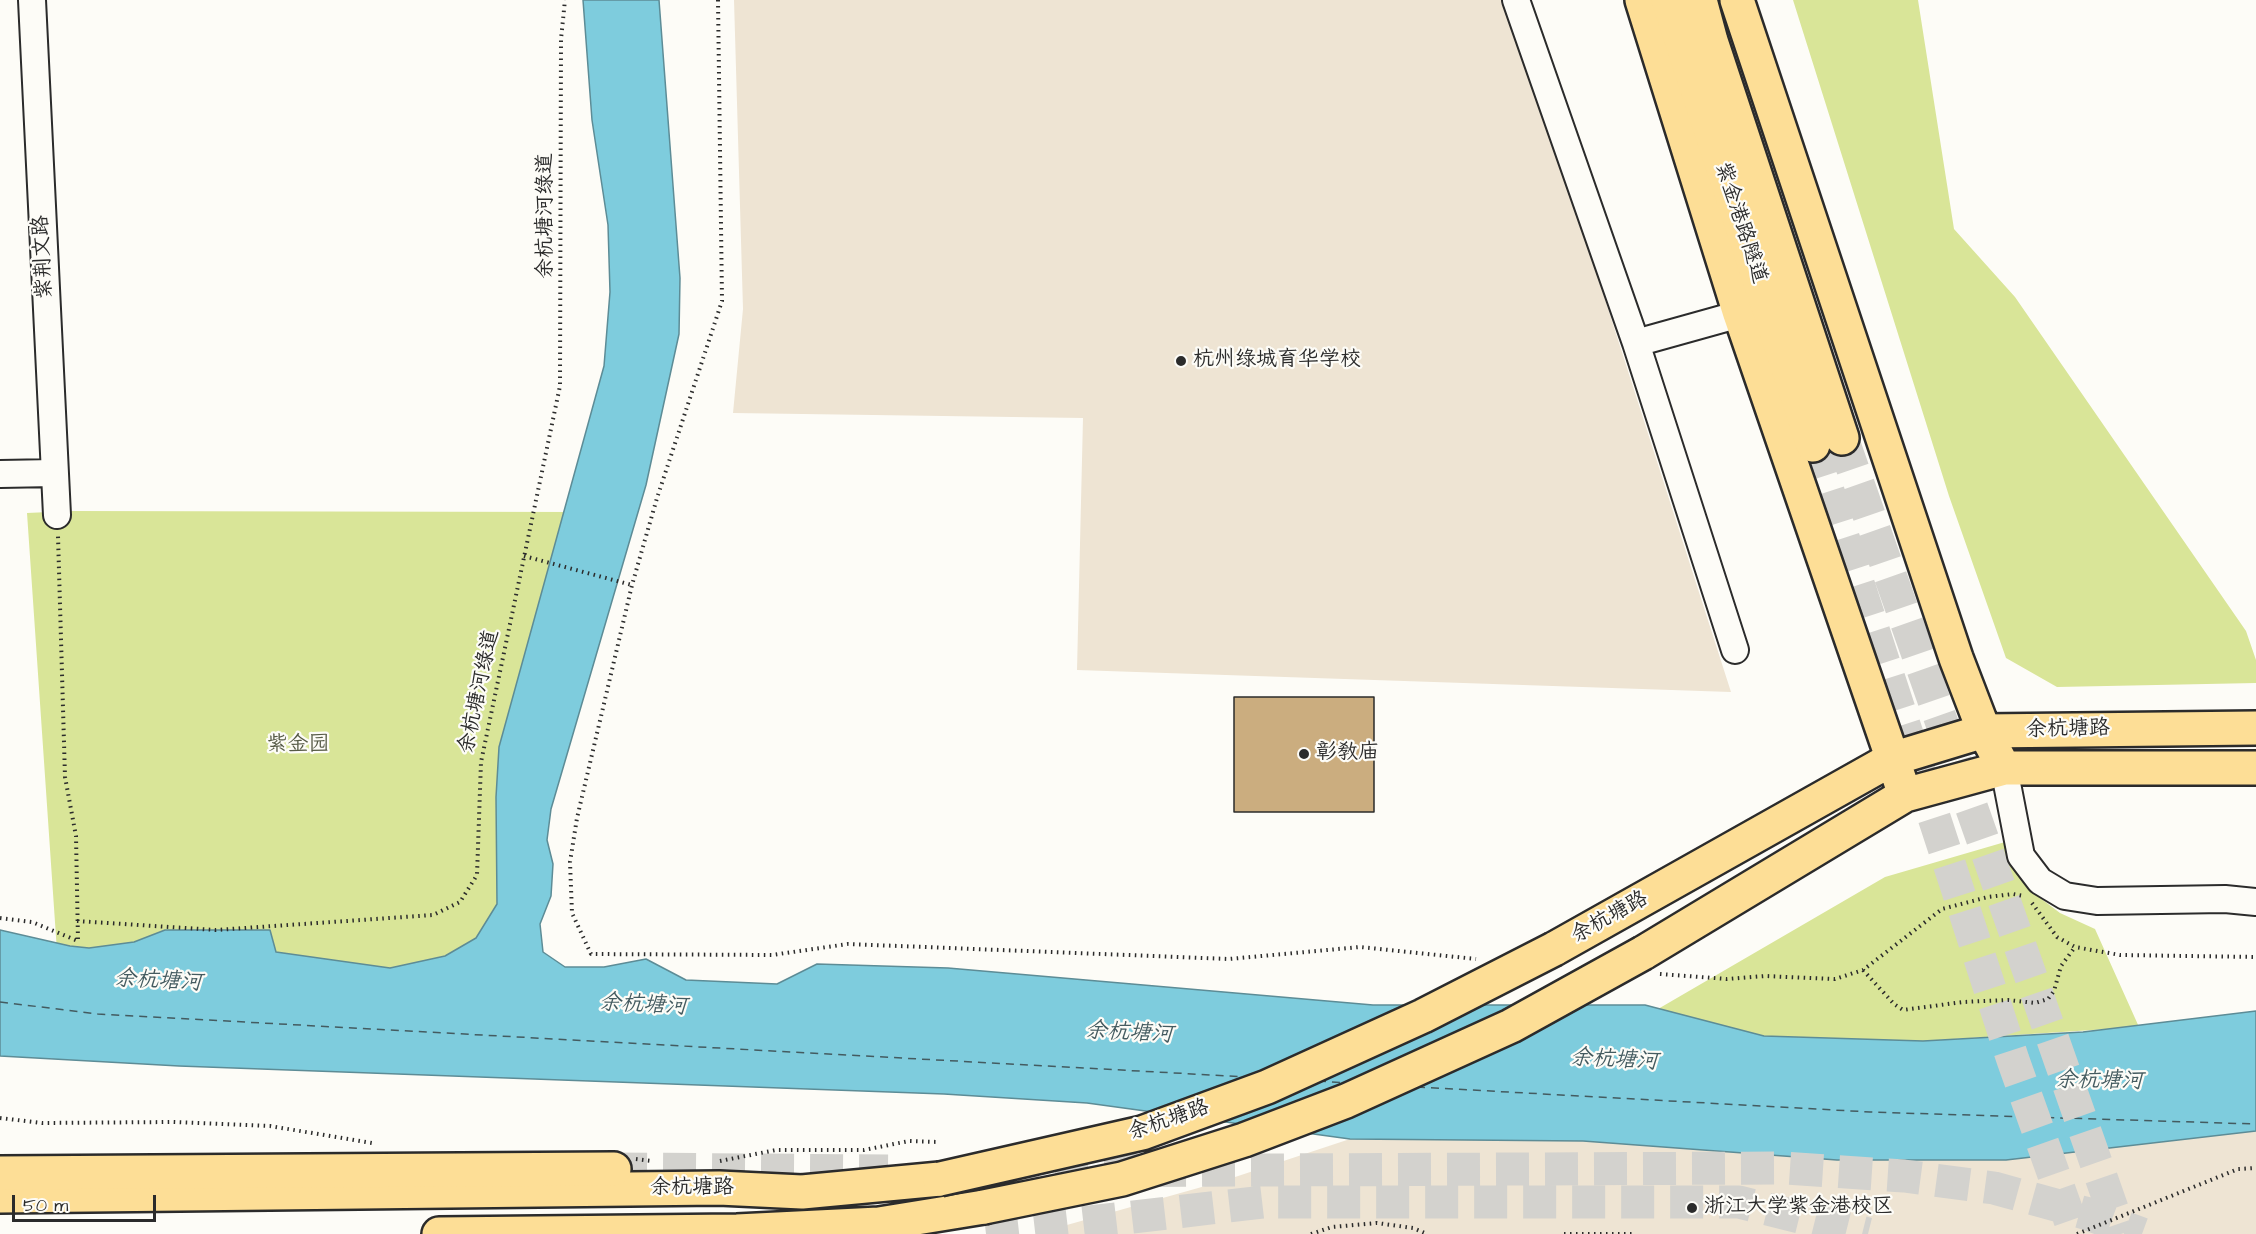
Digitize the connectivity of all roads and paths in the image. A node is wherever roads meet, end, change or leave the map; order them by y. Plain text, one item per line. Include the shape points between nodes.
1 (32, 0) edge
2 (565, 0) edge
3 (718, 0) edge
4 (1516, 0) edge
5 (1642, 0) edge
6 (1668, 0) edge
7 (1700, 0) edge
8 (1737, 0) edge
9 (1740, 314) junction
10 (1636, 343) junction
11 (54, 473) junction
12 (0, 474) edge
13 (57, 515) joint
14 (524, 555) junction
15 (632, 585) junction
16 (1735, 651) dead end
17 (2256, 728) edge
18 (1984, 731) junction
19 (1892, 759) junction
20 (2004, 768) junction
21 (2256, 768) edge
22 (1905, 795) junction
23 (2256, 902) edge
24 (0, 918) edge
25 (77, 921) junction
26 (2075, 947) junction
27 (2256, 957) edge
28 (1486, 960) dead end
29 (1651, 963) junction
30 (1863, 970) junction
31 (2256, 1168) edge
32 (614, 1169) tunnel mouth
33 (0, 1173) edge
34 (0, 1197) edge
35 (439, 1234) edge
36 (1311, 1234) edge
37 (1427, 1234) edge
38 (1564, 1234) edge
39 (1634, 1234) edge
40 (2077, 1234) edge

1 - 11 street, 紫荆文路
2 - 14 path, 余杭塘河绿道 via 561,39 560,386
3 - 15 path via 722,301
4 - 10 street
5 - 9 main road
6 - 7 main road, 紫金港路隧道 via 1828,442
8 - 18 main road via 1956,658
9 - 10 street
9 - 19 main road
10 - 16 street
11 - 12 street
11 - 13 street, 紫荆文路
13 - 25 path via 65,777 76,836
14 - 15 path
14 - 25 path, 余杭塘河绿道 via 480,762 477,875 460,902 433,915 216,930
15 - 28 path via 570,862 572,913 591,954 772,955 848,944 1229,959 1360,946
17 - 18 main road, 余杭塘路
18 - 19 main road, 余杭塘路
18 - 20 main road
19 - 22 main road
19 - 34 main road, 余杭塘路, bridge via 1554,949 1423,1016 1257,1090 1142,1133 940,1179 802,1192 719,1188
20 - 21 main road, 余杭塘路
20 - 22 main road, 余杭塘路
20 - 23 street via 2021,856 2040,881 2065,896 2097,902
22 - 29 main road, 余杭塘路
24 - 25 path via 32,922 78,941
26 - 27 path via 2120,955
26 - 30 path via 2056,937 2043,915 2021,895 1988,897 1942,909
26 - 30 path via 2061,966 2054,991 2048,999 2035,1002 1963,1002 1903,1010
29 - 30 path via 1727,979 1765,976 1835,980
29 - 35 main road, 余杭塘路, bridge via 1347,1101 1244,1140 1122,1179 879,1224 737,1231
31 - 40 path via 2238,1169
32 - 33 main road
36 - 37 path via 1332,1227 1377,1222
38 - 39 path

